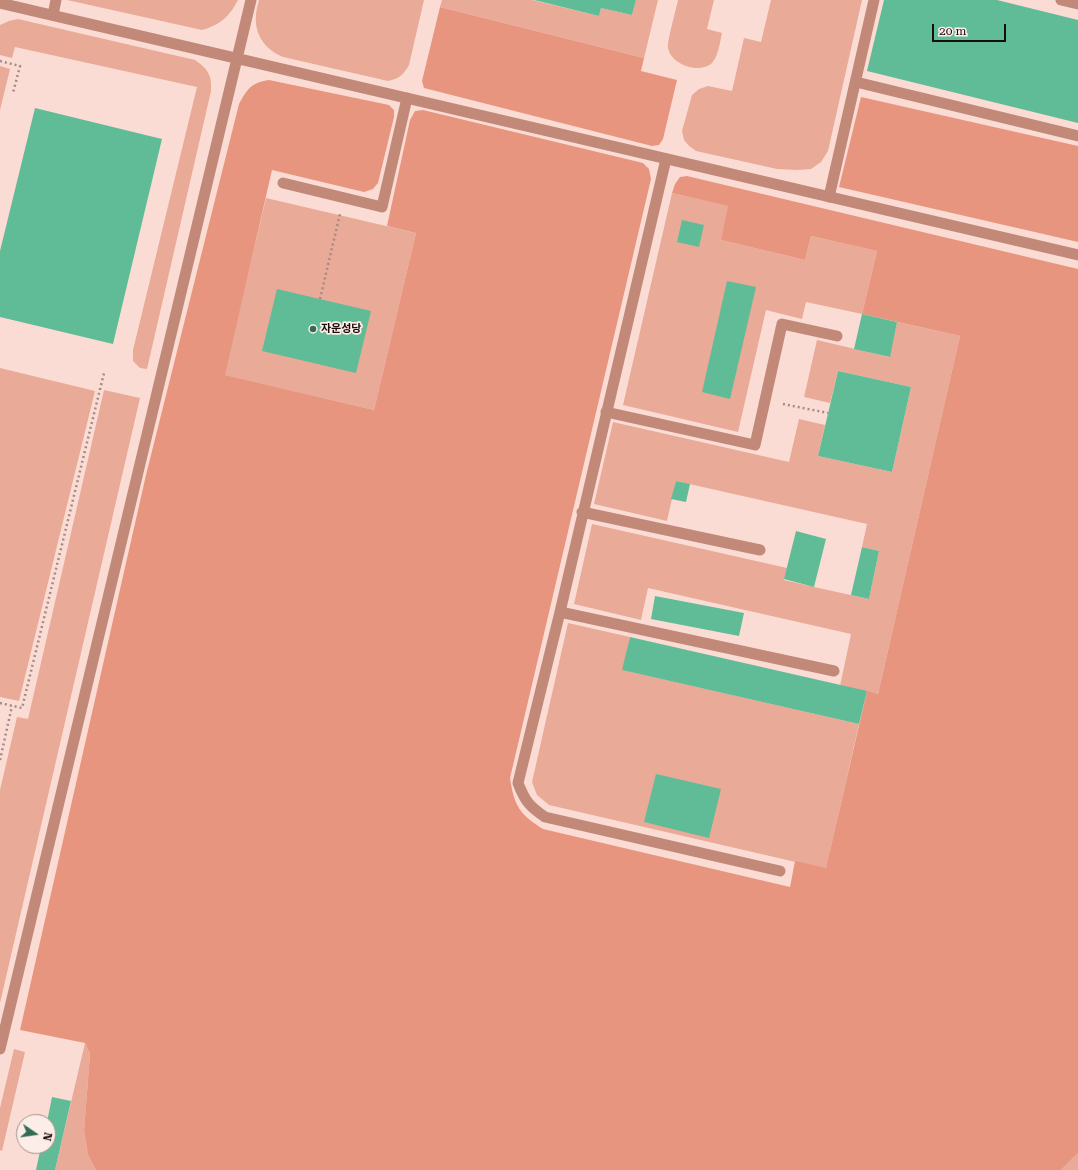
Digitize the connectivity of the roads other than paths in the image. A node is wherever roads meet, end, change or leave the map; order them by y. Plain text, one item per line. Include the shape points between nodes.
1 (56, 0) edge
2 (251, 0) edge
3 (874, 0) edge
4 (1061, 0) edge
5 (0, 3) edge
6 (1078, 4) edge
7 (53, 15) junction
8 (237, 59) junction
9 (856, 82) junction
10 (407, 98) junction
11 (1078, 136) edge
12 (666, 159) junction
13 (283, 183) dead end
14 (829, 197) junction
15 (1078, 255) edge
16 (836, 336) dead end
17 (606, 412) junction
18 (582, 512) junction
19 (760, 550) dead end
20 (560, 612) junction
21 (834, 671) dead end
22 (780, 871) dead end
23 (0, 1049) edge

1 - 7 street
2 - 8 street
3 - 9 street
4 - 6 street
5 - 7 street
7 - 8 street
8 - 10 street
8 - 23 street
9 - 11 street
9 - 14 street
10 - 12 street
10 - 13 street via 382,207
12 - 14 street
12 - 17 street
14 - 15 street
16 - 17 street via 782,324 755,445
17 - 18 street
18 - 19 street
18 - 20 street
20 - 21 street
20 - 22 street via 518,783 524,798 533,809 545,817

